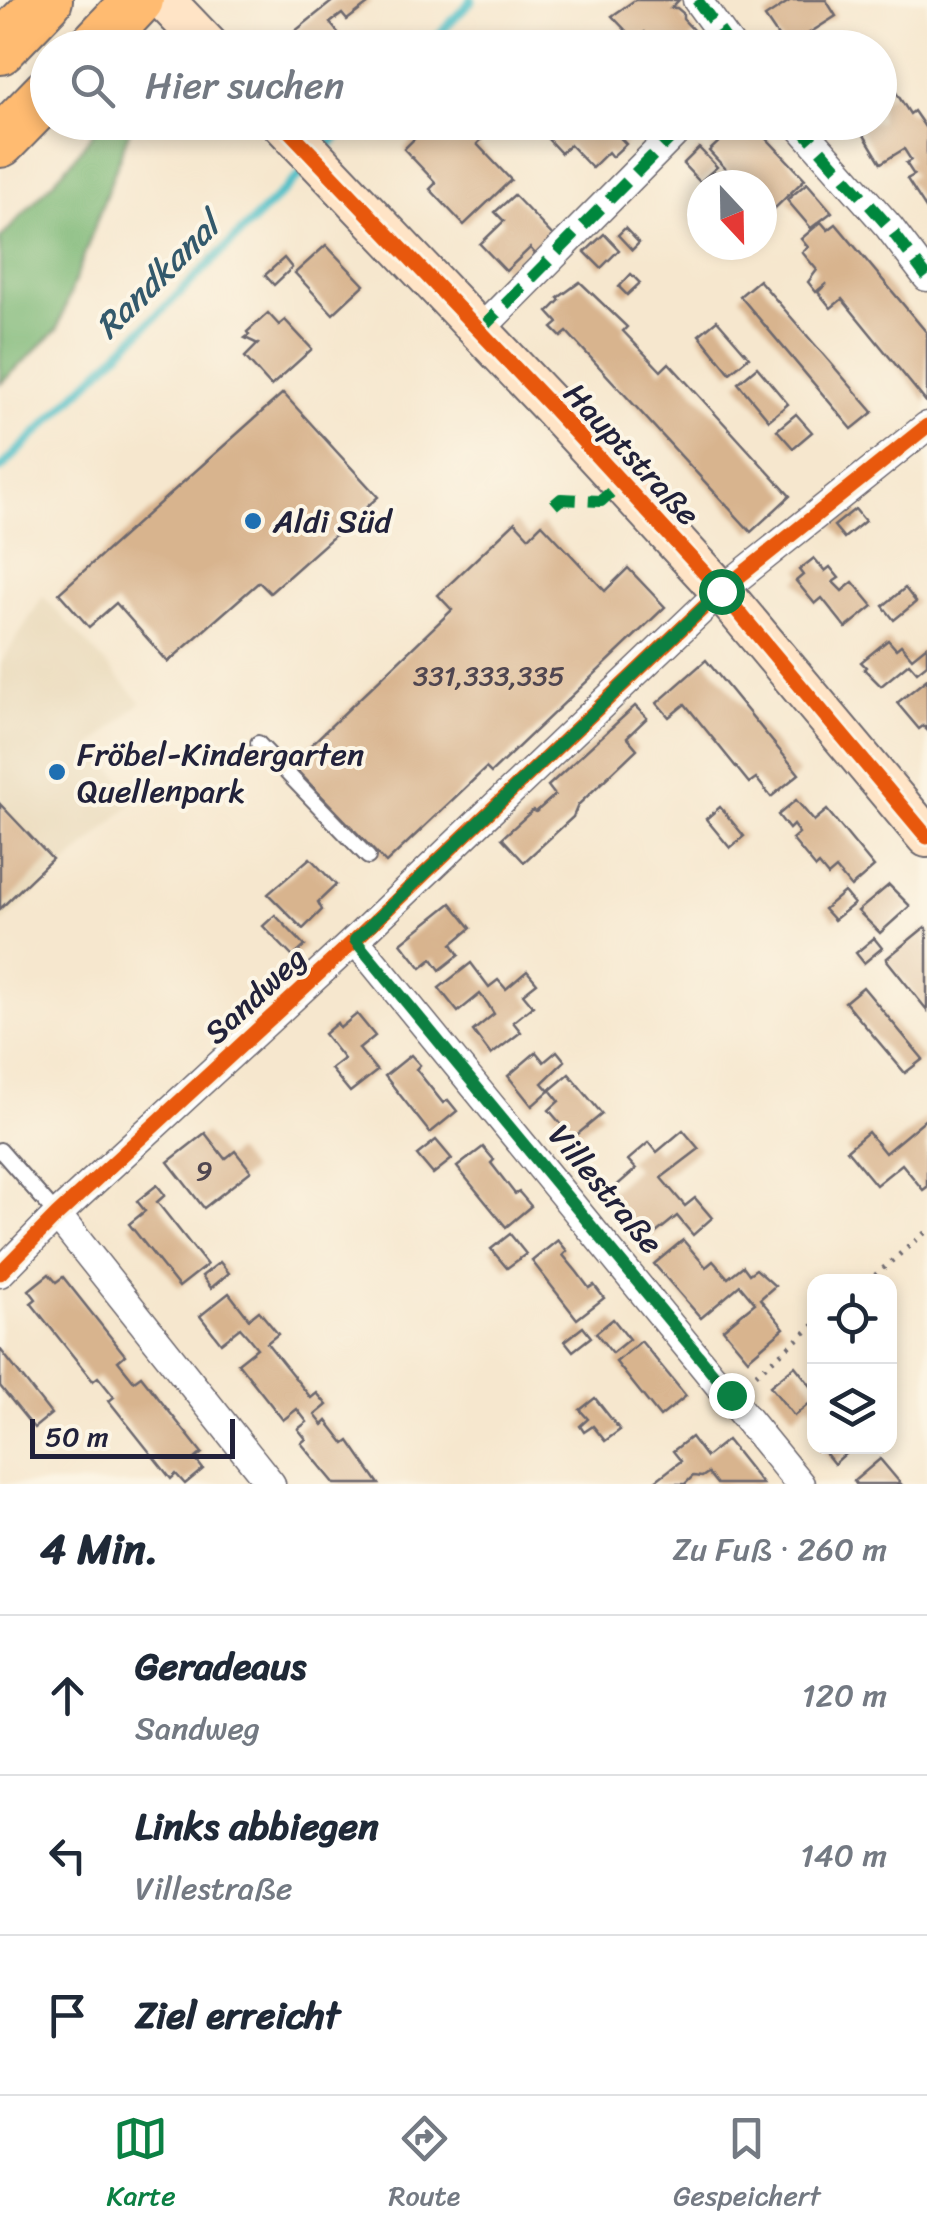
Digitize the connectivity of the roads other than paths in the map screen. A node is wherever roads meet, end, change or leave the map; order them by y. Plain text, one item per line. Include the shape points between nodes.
1 (138, 0) edge
2 (164, 0) edge
3 (697, 0) edge
4 (45, 2) edge
5 (110, 30) edge
6 (193, 30) edge
7 (719, 30) edge
8 (0, 48) edge
9 (30, 112) edge
10 (298, 140) edge
11 (668, 140) edge
12 (812, 140) edge
13 (0, 142) edge
14 (927, 276) edge
15 (479, 331) junction
16 (927, 426) edge
17 (721, 591) junction
18 (258, 743) dead end
19 (927, 837) edge
20 (368, 857) dead end
21 (355, 940) junction
22 (0, 1150) edge
23 (57, 1215) junction
24 (0, 1273) edge
25 (271, 1484) edge
26 (800, 1484) edge

1 - 5 highway
2 - 6 main road
3 - 7 street
4 - 8 highway
9 - 13 highway
10 - 15 main road, Hauptstraße
11 - 15 street
12 - 14 street
15 - 17 main road, Hauptstraße
16 - 17 street, Sandweg
17 - 19 main road, Hauptstraße
17 - 21 street, Sandweg
18 - 20 lane
21 - 23 street, Sandweg
21 - 26 street, Villestraße
22 - 23 lane
23 - 24 street, Sandweg
23 - 25 street

